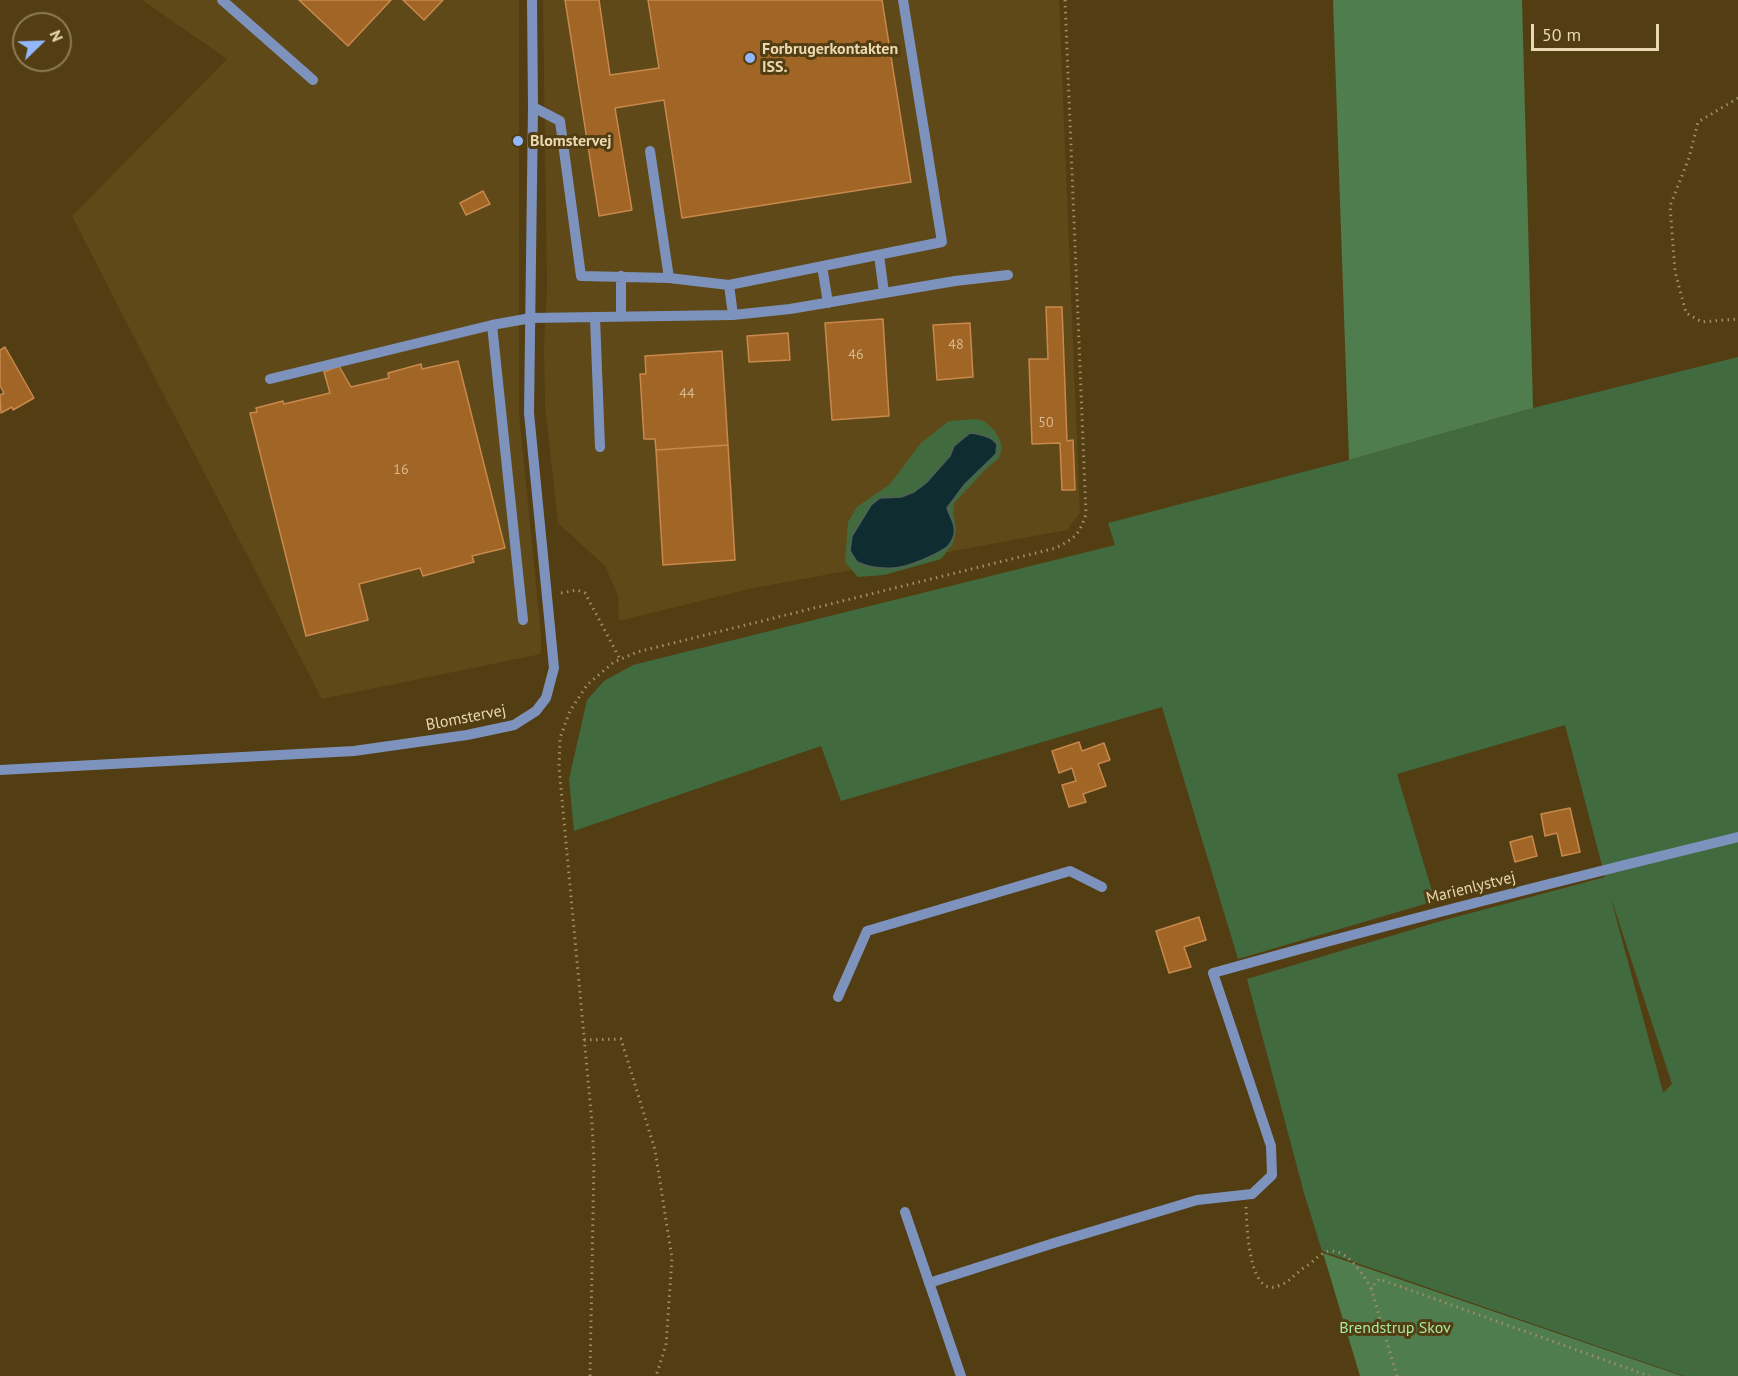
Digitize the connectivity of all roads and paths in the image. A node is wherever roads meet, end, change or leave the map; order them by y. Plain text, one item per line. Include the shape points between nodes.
1 (222, 0) edge
2 (532, 0) edge
3 (903, 0) edge
4 (1065, 0) edge
5 (313, 80) dead end
6 (1738, 98) edge
7 (533, 107) junction
8 (650, 151) dead end
9 (879, 255) junction
10 (822, 266) junction
11 (1008, 275) dead end
12 (621, 276) junction
13 (669, 278) junction
14 (729, 285) junction
15 (884, 293) junction
16 (828, 303) junction
17 (734, 315) junction
18 (621, 317) junction
19 (531, 318) junction
20 (595, 318) junction
21 (1738, 319) edge
22 (492, 325) junction
23 (270, 379) dead end
24 (600, 447) dead end
25 (548, 595) junction
26 (523, 620) dead end
27 (620, 659) junction
28 (0, 770) edge
29 (1738, 837) edge
30 (1102, 886) dead end
31 (838, 997) dead end
32 (584, 1040) junction
33 (1252, 1194) junction
34 (905, 1212) dead end
35 (929, 1283) junction
36 (1371, 1288) junction
37 (590, 1376) edge
38 (656, 1376) edge
39 (961, 1376) edge
40 (1397, 1376) edge
41 (1649, 1376) edge

1 - 5 street
2 - 7 street, Blomstervej
3 - 9 street via 942,242
4 - 27 path via 1086,514 1081,530 1056,548
6 - 21 path via 1698,122 1670,206 1675,271 1686,313 1702,322
7 - 12 street via 560,121 581,276
7 - 19 street, Blomstervej
8 - 13 street
9 - 10 street
9 - 15 street
10 - 14 street
10 - 16 street
11 - 15 street
12 - 13 street
12 - 18 street
13 - 14 street
14 - 17 street
15 - 16 street
16 - 17 street
17 - 18 street
18 - 20 street
19 - 20 street
19 - 22 street
19 - 25 street, Blomstervej via 529,413
20 - 24 street
22 - 23 street
22 - 26 street
25 - 27 path via 577,590 585,593
25 - 28 street, Blomstervej via 552,678 546,698 536,711 514,725 354,751
27 - 32 path via 587,685 570,711 560,738 559,767
29 - 33 street, Marienlystvej via 1390,924 1213,973 1271,1146 1272,1175
30 - 31 street via 1070,871 867,931
32 - 37 path via 594,1161
32 - 38 path via 621,1039 655,1150 672,1258 666,1345
33 - 35 street via 1197,1200
33 - 36 path via 1246,1206 1248,1231 1255,1273 1263,1284 1278,1287 1323,1253 1334,1251 1349,1259
34 - 35 street
35 - 39 street
36 - 40 path
36 - 41 path via 1379,1279

